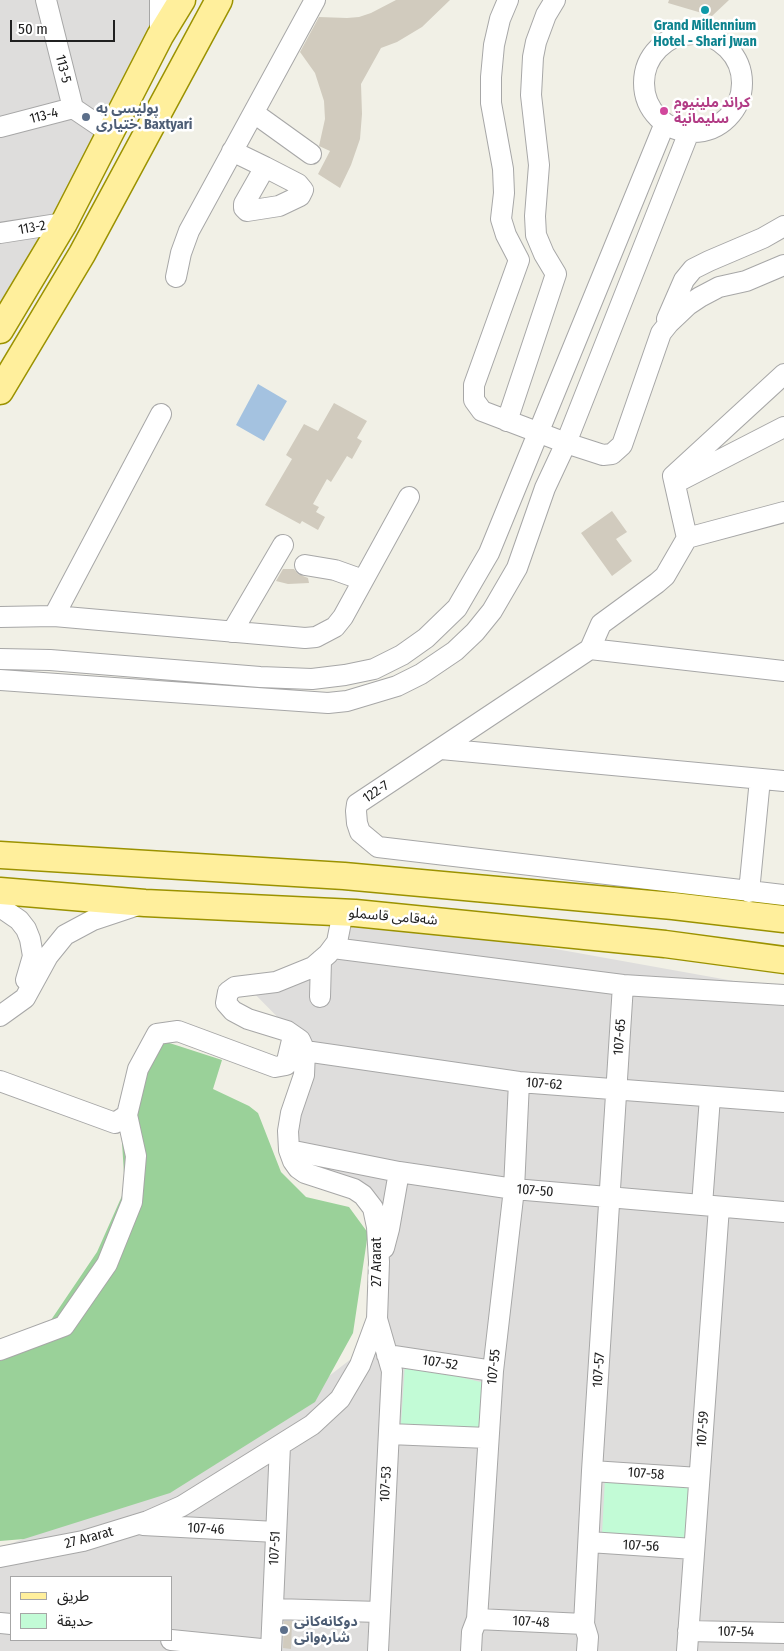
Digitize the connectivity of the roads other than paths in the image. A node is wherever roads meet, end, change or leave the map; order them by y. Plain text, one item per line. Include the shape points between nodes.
1 (46, 0) edge
2 (160, 0) edge
3 (182, 0) edge
4 (219, 0) edge
5 (315, 0) edge
6 (508, 0) edge
7 (555, 0) edge
8 (160, 36) junction
9 (72, 108) junction
10 (254, 112) junction
11 (665, 123) junction
12 (0, 127) edge
13 (689, 132) junction
14 (110, 133) junction
15 (232, 151) junction
16 (310, 154) dead end
17 (265, 167) dead end
18 (64, 223) junction
19 (784, 226) edge
20 (0, 234) edge
21 (546, 258) junction
22 (519, 260) junction
23 (709, 261) junction
24 (784, 265) edge
25 (176, 277) dead end
26 (719, 287) junction
27 (0, 330) edge
28 (661, 333) junction
29 (784, 374) edge
30 (0, 391) edge
31 (550, 407) junction
32 (160, 414) dead end
33 (576, 417) junction
34 (507, 421) junction
35 (784, 427) edge
36 (539, 433) junction
37 (566, 443) junction
38 (521, 478) junction
39 (674, 483) junction
40 (546, 488) junction
41 (409, 497) dead end
42 (784, 512) edge
43 (687, 538) junction
44 (283, 545) dead end
45 (305, 565) dead end
46 (363, 580) junction
47 (54, 616) junction
48 (0, 617) edge
49 (232, 632) junction
50 (590, 649) junction
51 (0, 659) edge
52 (784, 671) edge
53 (211, 673) junction
54 (260, 677) junction
55 (0, 680) edge
56 (205, 695) junction
57 (255, 699) junction
58 (441, 749) junction
59 (760, 779) junction
60 (784, 781) edge
61 (0, 855) edge
62 (0, 891) edge
63 (749, 892) junction
64 (784, 895) edge
65 (145, 903) junction
66 (0, 907) edge
67 (343, 912) junction
68 (784, 919) edge
69 (327, 954) junction
70 (784, 960) edge
71 (623, 985) junction
72 (784, 995) edge
73 (320, 997) dead end
74 (0, 1008) edge
75 (0, 1016) edge
76 (299, 1043) junction
77 (0, 1081) edge
78 (518, 1082) junction
79 (617, 1090) junction
80 (710, 1097) junction
81 (784, 1102) edge
82 (127, 1116) junction
83 (289, 1150) junction
84 (399, 1172) junction
85 (514, 1189) junction
86 (610, 1198) junction
87 (711, 1206) junction
88 (784, 1212) edge
89 (379, 1262) junction
90 (377, 1319) junction
91 (0, 1350) edge
92 (387, 1355) junction
93 (493, 1371) junction
94 (389, 1434) junction
95 (488, 1438) junction
96 (280, 1445) junction
97 (592, 1471) junction
98 (699, 1478) junction
99 (135, 1525) junction
100 (276, 1532) junction
101 (589, 1542) junction
102 (694, 1549) junction
103 (0, 1557) edge
104 (273, 1608) junction
105 (380, 1612) junction
106 (477, 1619) junction
107 (584, 1624) junction
108 (688, 1631) junction
109 (784, 1633) edge
110 (172, 1640) edge
111 (271, 1650) edge
112 (378, 1651) edge
113 (471, 1651) edge
114 (587, 1651) edge
115 (687, 1651) edge

1 - 9 street, 113-5
2 - 8 street
3 - 8 main road
4 - 30 main road via 82,254
5 - 10 street
6 - 22 street via 494,45 492,104 503,169 501,219
7 - 21 street via 536,42 531,83 539,164 536,227 538,242
8 - 14 main road
9 - 12 street, 113-4
9 - 14 street, 113-4
10 - 15 street
10 - 16 street
11 - 13 street
11 - 13 street via 650,108 644,93 648,61 670,38 702,34 718,40 730,50 739,65 742,81 740,98 733,112 721,124 706,131
11 - 31 street
13 - 33 street
14 - 18 main road
15 - 17 street
15 - 25 street via 190,231
18 - 20 street, 113-2
18 - 27 main road
19 - 23 street
21 - 22 street
21 - 34 street via 556,274 554,285
22 - 34 street via 477,372 473,393 482,410
23 - 26 street
23 - 28 street via 693,269 684,280
24 - 26 street via 746,281
26 - 28 street via 688,305
28 - 37 street via 620,447 612,454 603,455
29 - 39 street via 673,476
31 - 33 street
31 - 36 street
32 - 47 street
33 - 37 street
34 - 36 street
35 - 39 street
36 - 37 street
36 - 38 street
37 - 40 street
38 - 40 street
38 - 54 street via 478,573 457,608 426,638 374,669 312,679
39 - 43 street
40 - 57 street via 525,548 503,594 475,632 444,659 397,686 347,701
41 - 46 street
42 - 43 street
43 - 50 street via 665,576 601,624
44 - 49 street
45 - 46 street via 335,570
46 - 49 street via 335,627 316,637
47 - 48 street
47 - 49 street
50 - 52 street
50 - 58 street, 122-7
51 - 53 street
53 - 54 street
53 - 56 street via 211,687
54 - 57 street via 254,685
55 - 56 street
56 - 57 street
58 - 59 street
58 - 63 street, 122-7 via 358,804 360,832 378,847
59 - 60 street
59 - 63 street
61 - 68 main road via 344,876
62 - 65 main road, شەقامی قاسملو
63 - 64 street, 122-7
65 - 67 main road, شەقامی قاسملو
65 - 75 street via 92,920 65,935 48,956 25,998
66 - 74 street via 26,929 33,956 23,988
67 - 69 street via 337,942
67 - 70 main road, شەقامی قاسملو via 665,944
69 - 71 street
69 - 73 street
69 - 76 street via 313,967 276,982 235,987 228,992 226,1004 233,1012 287,1031
71 - 72 street
71 - 79 street, 107-65
76 - 78 street, 107-62
76 - 82 street via 286,1064 275,1067 178,1031 157,1034 138,1068
76 - 83 street via 304,1075 291,1113
77 - 82 street via 115,1123
78 - 79 street, 107-62
78 - 85 street, 107-55
79 - 80 street, 107-62
79 - 86 street, 107-57
80 - 81 street, 107-62
80 - 87 street, 107-59
82 - 91 street via 136,1156 132,1202 107,1264 64,1326
83 - 84 street, 107-50
83 - 89 street, 27 Ararat via 292,1161 305,1173 354,1189 369,1202 376,1218
84 - 85 street, 107-50
84 - 89 street via 386,1245
85 - 86 street, 107-50
85 - 93 street, 107-55
86 - 87 street, 107-50
86 - 97 street, 107-57
87 - 88 street, 107-50
87 - 98 street, 107-59
89 - 90 street, 27 Ararat
90 - 92 street, 107-53
90 - 96 street, 27 Ararat via 360,1365 340,1399 312,1425
92 - 93 street, 107-52
92 - 94 street, 107-53 via 392,1370
93 - 95 street, 107-55
94 - 95 street
94 - 105 street, 107-53
95 - 106 street, 107-55
96 - 99 street, 27 Ararat via 182,1506
96 - 100 street, 107-51
97 - 98 street, 107-58
97 - 101 street, 107-57
98 - 102 street, 107-59
99 - 100 street, 107-46
99 - 103 street, 27 Ararat via 83,1541
100 - 104 street, 107-51
101 - 102 street, 107-56
101 - 107 street, 107-57
102 - 108 street, 107-59
104 - 105 street
104 - 111 street, 107-51
105 - 112 street, 107-53
106 - 107 street, 107-48
106 - 113 street, 107-55 via 472,1632
107 - 114 street, 107-57 via 588,1637
108 - 109 street, 107-54
108 - 115 street, 107-59
110 - 111 street

